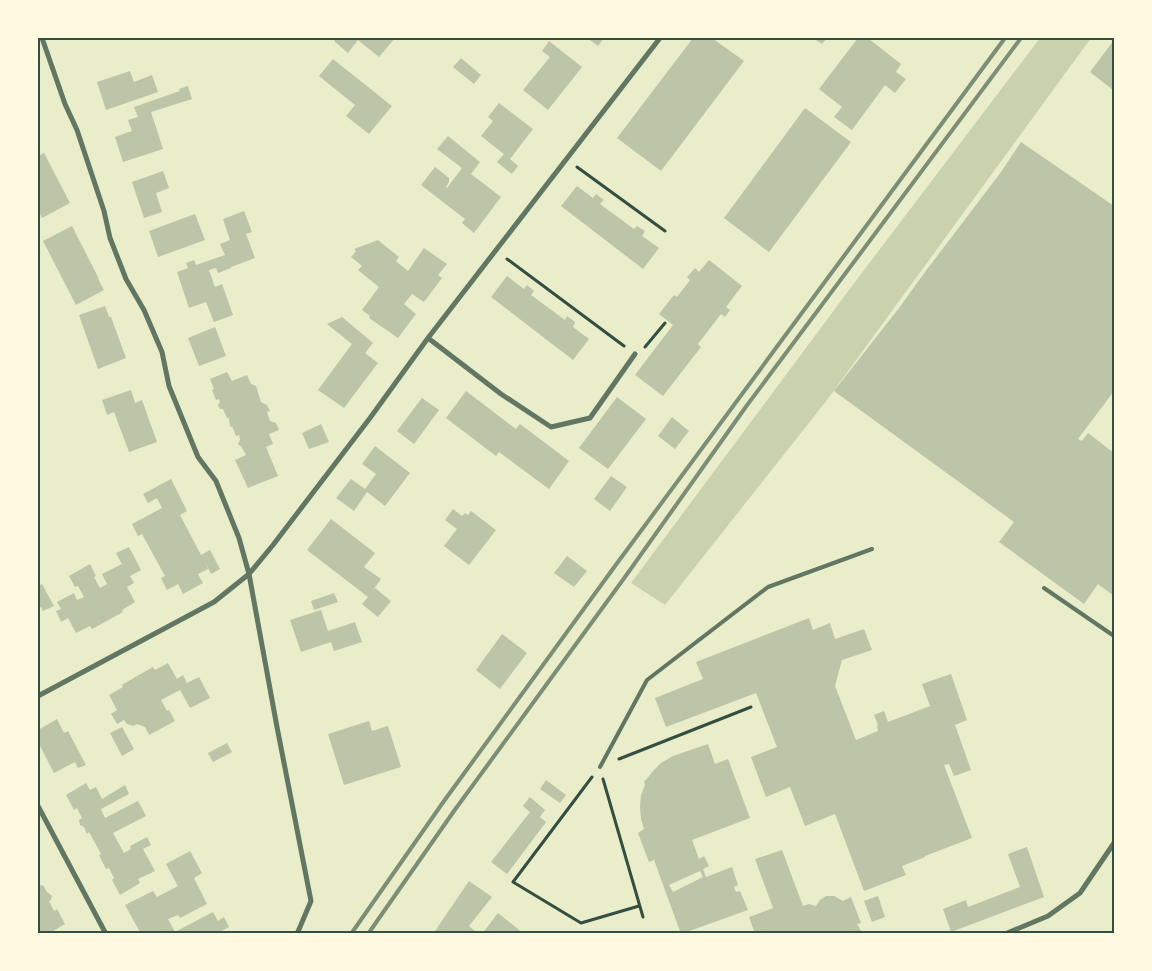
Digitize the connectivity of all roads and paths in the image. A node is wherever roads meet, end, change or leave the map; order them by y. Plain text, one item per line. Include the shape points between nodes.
1 (42, 38) edge
2 (660, 38) edge
3 (567, 160) junction
4 (665, 231) dead end
5 (496, 251) junction
6 (665, 323) dead end
7 (428, 338) junction
8 (635, 354) junction
9 (872, 548) dead end
10 (249, 574) junction
11 (1044, 588) dead end
12 (1114, 636) edge
13 (38, 696) edge
14 (752, 707) dead end
15 (600, 767) junction
16 (38, 806) edge
17 (1114, 843) edge
18 (639, 906) junction
19 (643, 917) dead end
20 (106, 934) edge
21 (297, 934) edge
22 (1004, 934) edge

1 - 10 street via 65,104 78,130 110,238 162,352 169,386 198,457 216,481 239,538
2 - 3 street
3 - 4 path
3 - 5 street
5 - 7 street
5 - 8 path
6 - 8 path
7 - 8 street via 501,394 551,426 590,418
7 - 10 street
9 - 15 lane via 768,587 647,680
10 - 13 street via 214,602
10 - 21 street via 311,901
11 - 12 lane
14 - 15 path
15 - 18 path
15 - 18 path via 512,882 581,922
16 - 20 street
17 - 22 street via 1080,893 1048,916
18 - 19 path

